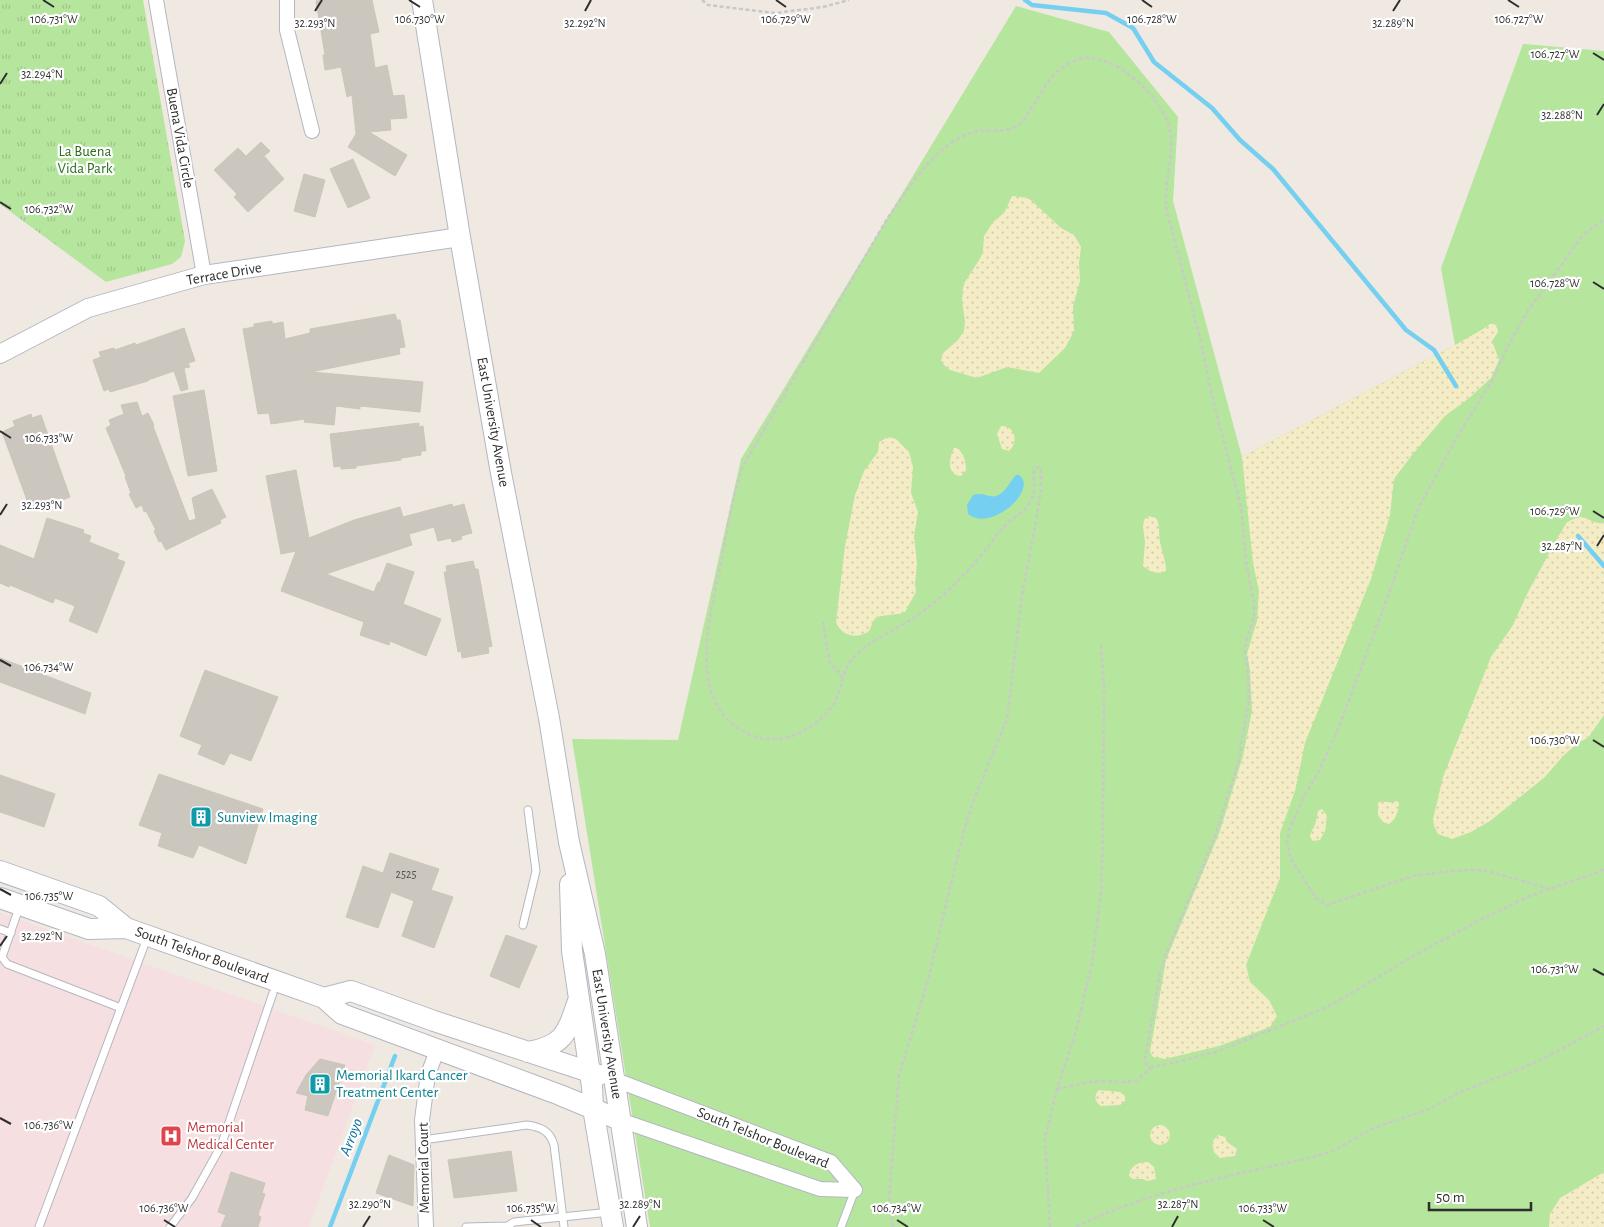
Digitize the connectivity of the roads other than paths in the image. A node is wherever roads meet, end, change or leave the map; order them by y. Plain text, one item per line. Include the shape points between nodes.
1 (156, 0) edge
2 (287, 0) edge
3 (422, 0) edge
4 (312, 130) dead end
5 (460, 237) junction
6 (204, 275) junction
7 (0, 354) edge
8 (528, 810) dead end
9 (569, 842) junction
10 (0, 871) edge
11 (38, 885) junction
12 (0, 898) edge
13 (25, 907) junction
14 (523, 925) dead end
15 (126, 928) junction
16 (0, 929) edge
17 (11, 933) junction
18 (148, 936) junction
19 (6, 966) edge
20 (273, 993) dead end
21 (324, 998) junction
22 (579, 999) junction
23 (121, 1008) junction
24 (437, 1051) junction
25 (528, 1052) junction
26 (589, 1072) junction
27 (613, 1079) junction
28 (593, 1108) junction
29 (620, 1120) junction
30 (423, 1140) junction
31 (854, 1190) junction
32 (562, 1216) junction
33 (612, 1219) edge
34 (483, 1226) edge
35 (39, 1227) edge
36 (170, 1227) edge
37 (426, 1227) edge
38 (466, 1227) edge
39 (507, 1227) edge
40 (564, 1227) edge
41 (637, 1227) edge
42 (841, 1227) edge

1 - 6 street, Buena Vida Circle
2 - 4 street via 287,30
3 - 5 main road, East University Avenue
5 - 6 street, Terrace Drive
5 - 9 main road, East University Avenue
6 - 7 street, Terrace Drive via 88,308
8 - 14 lane via 536,870
9 - 22 main road, East University Avenue via 572,951
9 - 27 main road, East University Avenue via 595,954
10 - 11 main road, South Telshor Boulevard
11 - 13 main road
11 - 15 main road, South Telshor Boulevard via 100,906
12 - 13 main road
13 - 15 main road via 89,929
13 - 17 lane
15 - 18 main road, South Telshor Boulevard
16 - 17 lane
17 - 19 lane via 2,957
18 - 21 main road, South Telshor Boulevard
18 - 23 lane
19 - 23 lane
20 - 36 lane via 221,1146 192,1198
21 - 24 main road, South Telshor Boulevard via 342,1014
21 - 25 main road, South Telshor Boulevard via 351,992
22 - 25 main road via 560,1040 544,1050
22 - 26 main road, East University Avenue
23 - 35 lane
24 - 28 main road, South Telshor Boulevard
24 - 30 street, Memorial Court via 428,1074 422,1120
25 - 26 main road, South Telshor Boulevard
26 - 27 main road, South Telshor Boulevard
26 - 28 main road, East University Avenue
27 - 29 main road, East University Avenue
27 - 31 street, South Telshor Boulevard via 831,1162
28 - 29 main road, South Telshor Boulevard
28 - 33 main road, East University Avenue
29 - 31 street, South Telshor Boulevard via 820,1189
29 - 41 main road, East University Avenue
30 - 32 lane via 527,1125 542,1128 554,1145
30 - 37 street, Memorial Court
31 - 42 lane
32 - 33 lane
32 - 39 lane via 514,1222
32 - 40 lane
34 - 38 lane
34 - 39 lane

